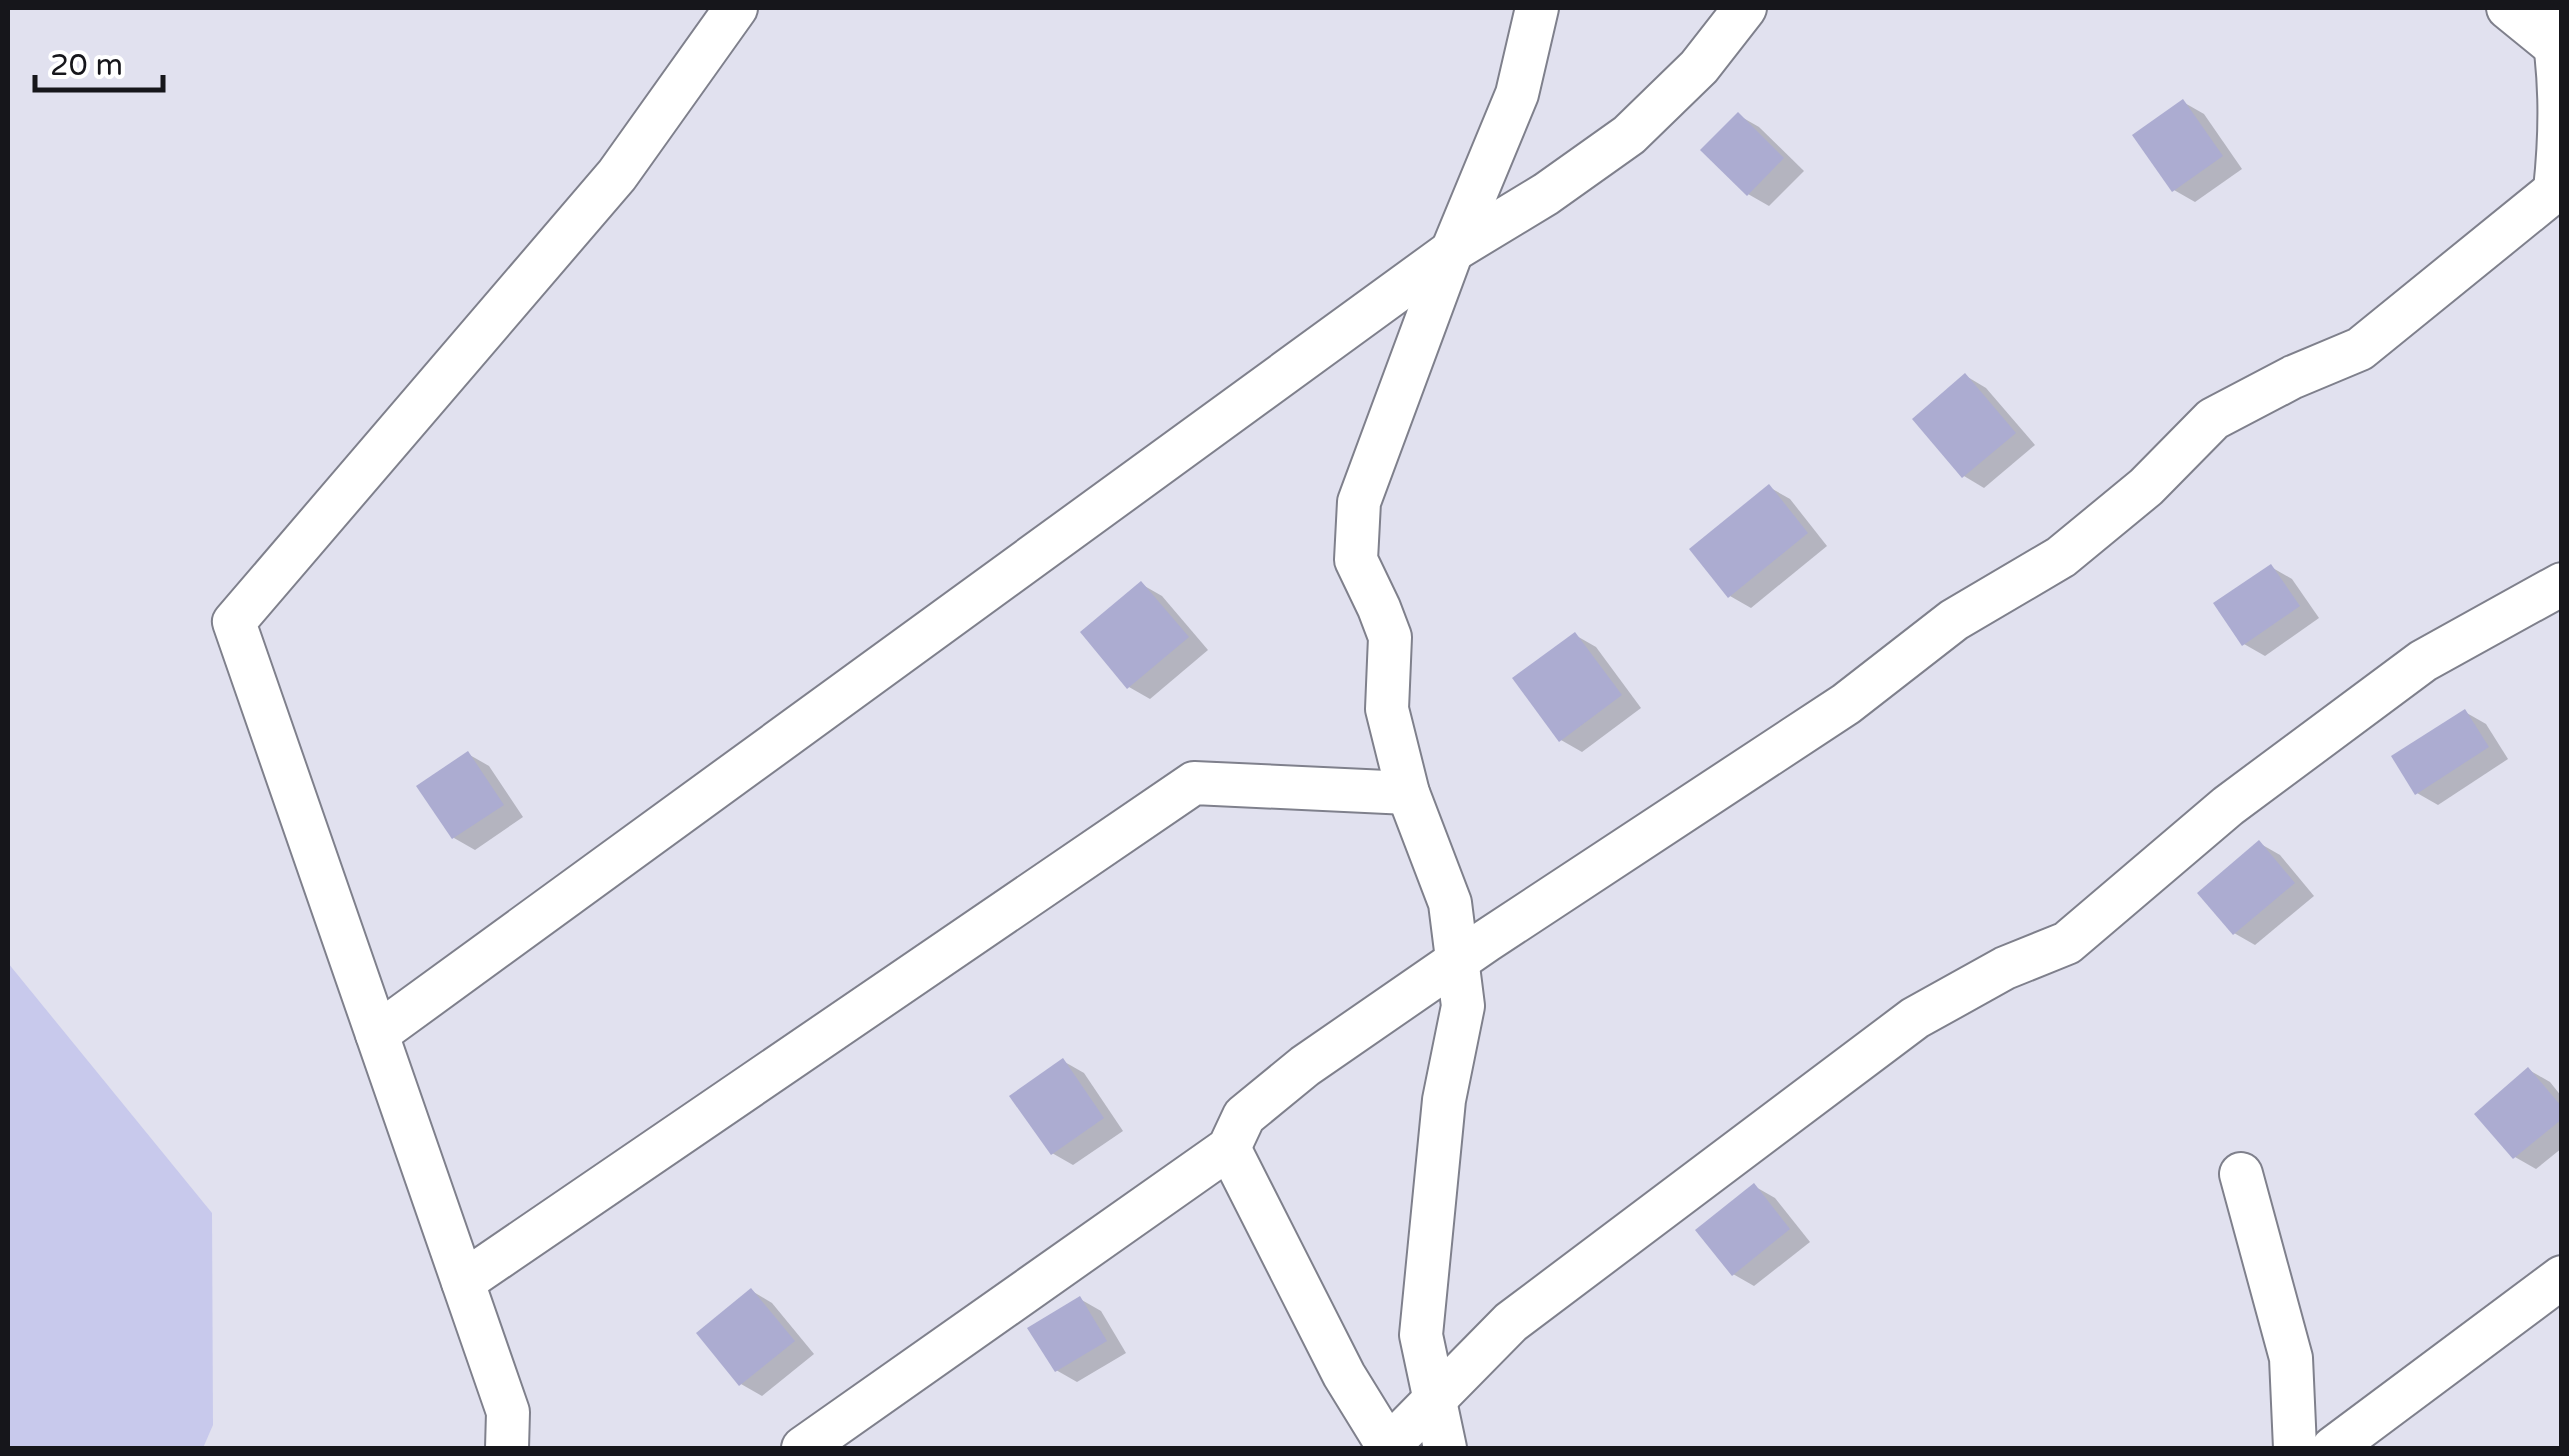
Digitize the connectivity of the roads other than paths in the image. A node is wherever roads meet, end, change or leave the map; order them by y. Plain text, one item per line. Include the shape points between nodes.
1 (736, 8) edge
2 (1537, 8) edge
3 (1745, 8) edge
4 (2508, 8) edge
5 (2556, 36) edge
6 (2558, 187) edge
7 (1452, 251) junction
8 (2562, 584) edge
9 (1408, 793) junction
10 (1456, 962) junction
11 (377, 1034) junction
12 (1229, 1148) junction
13 (2241, 1174) dead end
14 (2562, 1277) edge
15 (463, 1282) junction
16 (1511, 1322) junction
17 (1434, 1400) junction
18 (507, 1448) edge
19 (803, 1448) edge
20 (1388, 1448) edge
21 (1445, 1448) edge
22 (1461, 1448) edge
23 (2296, 1448) edge
24 (2333, 1448) edge

1 - 11 street via 618,175 234,622
2 - 7 street via 1516,94
3 - 7 street via 1700,67 1629,135
4 - 5 street
5 - 6 street
6 - 10 street via 2360,349 2213,419 2146,487 2061,557 1954,620 1846,704
7 - 9 street via 1359,502 1356,560 1390,637 1387,709
7 - 11 street
8 - 16 street via 2422,661 2228,806 2067,944 2005,968 1915,1018
9 - 10 street via 1450,903
9 - 15 street via 1194,783
10 - 12 street via 1274,1091 1244,1116
10 - 17 street via 1464,1006 1444,1100 1421,1335
11 - 15 street
12 - 19 street
12 - 20 street
13 - 23 street via 2291,1358
14 - 24 street
15 - 18 street via 508,1412
16 - 17 street
16 - 22 street via 1483,1370
17 - 20 street
17 - 21 street

